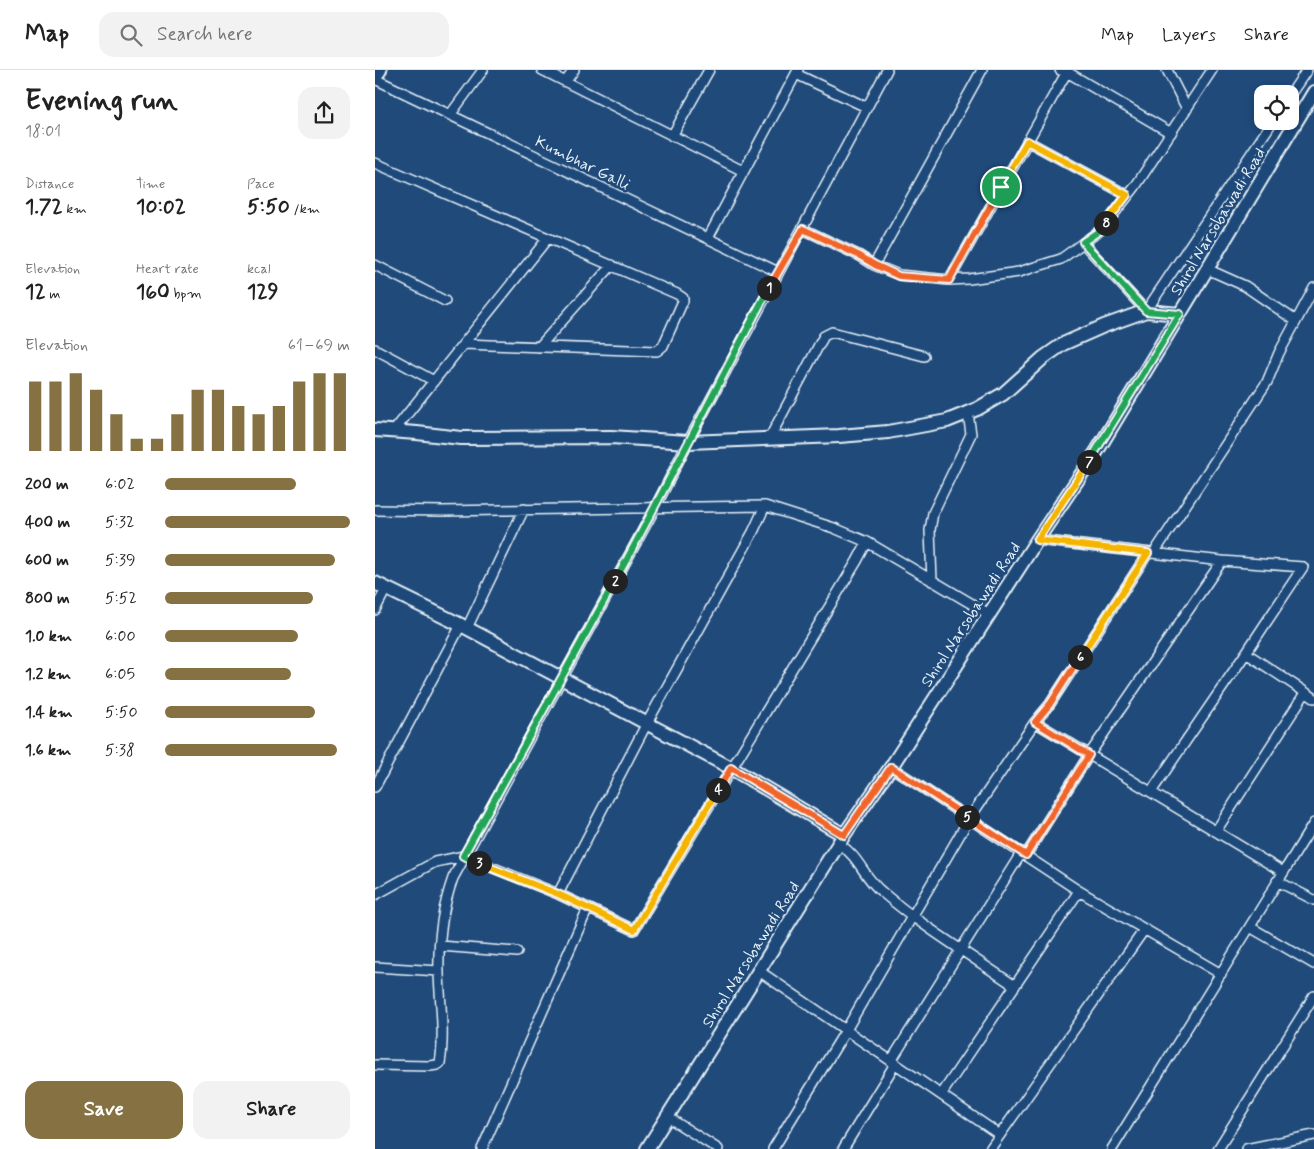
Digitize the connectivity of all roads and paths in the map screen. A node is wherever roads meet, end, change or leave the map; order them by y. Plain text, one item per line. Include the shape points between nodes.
1 (380, 70) edge
2 (483, 70) edge
3 (542, 70) edge
4 (574, 70) edge
5 (709, 70) edge
6 (887, 70) edge
7 (982, 70) edge
8 (1167, 70) edge
9 (1211, 70) edge
10 (1307, 70) edge
11 (1065, 71) edge
12 (797, 72) edge
13 (375, 78) edge
14 (566, 82) junction
15 (1297, 85) edge
16 (1314, 92) edge
17 (866, 107) junction
18 (1187, 109) junction
19 (450, 115) junction
20 (1267, 130) edge
21 (1171, 133) junction
22 (672, 136) junction
23 (1027, 141) junction
24 (375, 163) edge
25 (743, 171) junction
26 (1127, 195) junction
27 (803, 229) junction
28 (548, 238) junction
29 (708, 238) junction
30 (1083, 242) junction
31 (375, 265) edge
32 (612, 265) junction
33 (875, 265) junction
34 (1207, 269) junction
35 (778, 272) junction
36 (949, 280) junction
37 (1314, 288) edge
38 (445, 301) dead end
39 (1146, 311) junction
40 (1180, 314) junction
41 (1296, 321) junction
42 (464, 344) junction
43 (539, 347) junction
44 (375, 349) edge
45 (924, 356) dead end
46 (434, 381) junction
47 (968, 413) junction
48 (375, 430) edge
49 (393, 432) junction
50 (769, 439) junction
51 (688, 442) junction
52 (765, 506) junction
53 (655, 508) junction
54 (524, 509) junction
55 (375, 510) edge
56 (1037, 540) junction
57 (867, 542) junction
58 (1151, 553) junction
59 (1222, 561) junction
60 (932, 581) junction
61 (380, 586) edge
62 (375, 610) edge
63 (989, 614) junction
64 (464, 627) junction
65 (1246, 653) junction
66 (560, 679) junction
67 (1305, 693) junction
68 (1314, 698) edge
69 (1035, 722) junction
70 (647, 723) junction
71 (1089, 755) junction
72 (891, 767) junction
73 (731, 768) junction
74 (376, 783) edge
75 (1151, 792) junction
76 (969, 819) junction
77 (1314, 823) edge
78 (1216, 832) junction
79 (841, 840) junction
80 (1024, 854) junction
81 (463, 856) junction
82 (1283, 872) junction
83 (1277, 882) junction
84 (1079, 891) junction
85 (558, 894) junction
86 (375, 895) edge
87 (1314, 900) edge
88 (588, 908) junction
89 (912, 916) junction
90 (1250, 927) junction
91 (1144, 930) junction
92 (440, 946) junction
93 (962, 949) junction
94 (517, 952) dead end
95 (1314, 964) edge
96 (375, 967) edge
97 (439, 971) junction
98 (759, 971) junction
99 (1221, 974) junction
100 (1015, 986) junction
101 (1314, 996) edge
102 (846, 1030) junction
103 (893, 1062) junction
104 (375, 1065) edge
105 (941, 1095) junction
106 (666, 1116) junction
107 (1000, 1135) junction
108 (1314, 1135) edge
109 (482, 1149) edge
110 (647, 1149) edge
111 (718, 1149) edge
112 (773, 1149) edge
113 (843, 1149) edge
114 (990, 1149) edge
115 (1112, 1149) edge
116 (1217, 1149) edge
117 (1247, 1149) edge

1 - 13 street
2 - 19 street
3 - 14 street
4 - 14 street
5 - 22 street
6 - 17 street
7 - 33 street
8 - 18 street
9 - 18 street
10 - 15 street
11 - 21 street
11 - 23 street
12 - 17 street
12 - 25 street
13 - 19 street, Kumbhar Galli
14 - 22 street
16 - 34 street, Shirol Narsobawadi Road
17 - 27 street
18 - 21 street
19 - 29 street, Kumbhar Galli
20 - 39 street
21 - 26 street
22 - 25 street
23 - 26 street
23 - 36 street
24 - 28 street
25 - 29 street
26 - 30 street via 1102,229
27 - 33 street
27 - 35 street
28 - 32 street
28 - 42 street
29 - 35 street, Kumbhar Galli
30 - 36 street via 1061,259 1019,272
30 - 39 street
31 - 38 street
32 - 43 street
32 - 43 street via 683,298 661,349
33 - 36 street via 899,276
34 - 40 street, Shirol Narsobawadi Road
34 - 41 street via 1245,286
35 - 51 street
37 - 41 street
39 - 40 street
39 - 47 street via 1063,344 1003,394
40 - 56 street, Shirol Narsobawadi Road via 1097,451
41 - 58 street via 1267,382
42 - 43 street
42 - 46 street
44 - 46 street
45 - 50 street via 832,332 827,334
46 - 49 street
47 - 50 street via 947,421 888,432
47 - 60 street via 971,434 933,512 930,530
48 - 49 street
49 - 51 street via 461,438 611,437
50 - 51 street
51 - 53 street
52 - 53 street
52 - 57 street
52 - 70 street
53 - 54 street
53 - 66 street
54 - 55 street
54 - 64 street
56 - 58 street
56 - 63 street, Shirol Narsobawadi Road
57 - 60 street
57 - 73 street
58 - 59 street
58 - 69 street
59 - 65 street via 1303,567
59 - 71 street
60 - 63 street
61 - 62 street
61 - 64 street
63 - 72 street, Shirol Narsobawadi Road
64 - 66 street
64 - 74 street
65 - 67 street
65 - 75 street
66 - 70 street
66 - 81 street
67 - 68 street
67 - 78 street
69 - 71 street
69 - 76 street
70 - 73 street
70 - 85 street
71 - 75 street
71 - 80 street
72 - 76 street
72 - 79 street, Shirol Narsobawadi Road
73 - 79 street
73 - 88 street via 634,930
75 - 78 street
76 - 80 street
76 - 89 street
77 - 82 street
78 - 82 street
79 - 89 street via 873,884
79 - 98 street, Shirol Narsobawadi Road
80 - 84 street
80 - 93 street
81 - 85 street
81 - 86 street via 435,862
81 - 92 street via 445,901
82 - 83 street
83 - 87 street
83 - 90 street
84 - 91 street
84 - 100 street
85 - 88 street
88 - 109 street
89 - 93 street
89 - 102 street
90 - 95 street
90 - 99 street
91 - 99 street
91 - 107 street
92 - 94 street
92 - 97 street
93 - 100 street
93 - 103 street
96 - 97 street
97 - 104 street via 440,1063 430,1066
98 - 102 street
98 - 106 street, Shirol Narsobawadi Road
99 - 115 street
100 - 105 street
101 - 116 street
102 - 103 street
102 - 112 street
103 - 105 street
103 - 113 street
105 - 107 street
106 - 110 street, Shirol Narsobawadi Road
106 - 111 street
107 - 114 street
108 - 117 street

